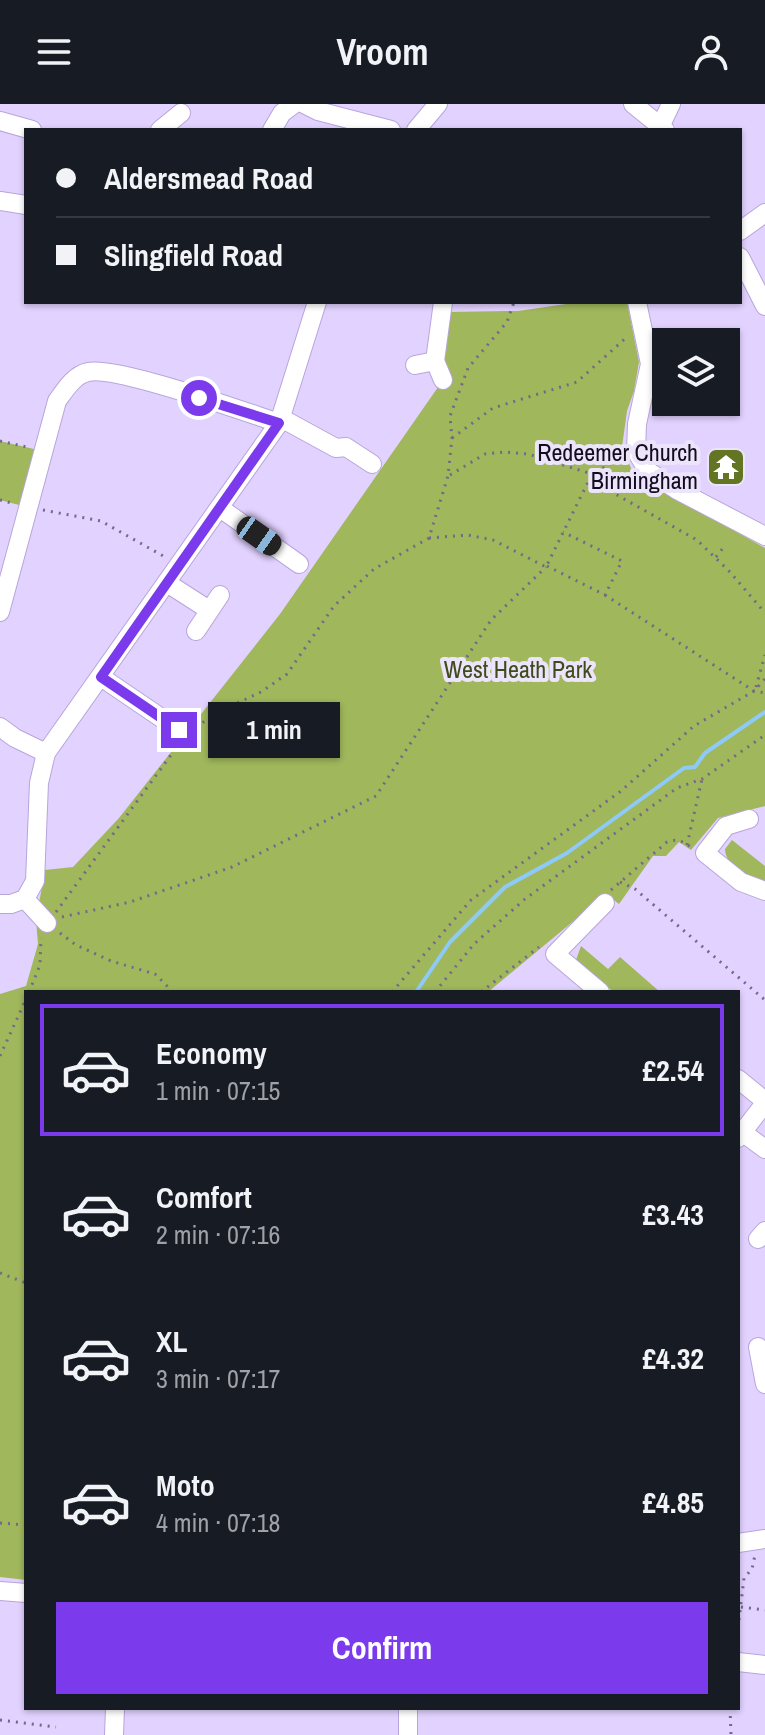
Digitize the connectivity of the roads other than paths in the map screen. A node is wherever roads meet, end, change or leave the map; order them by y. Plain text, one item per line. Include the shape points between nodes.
1 (304, 104) edge
2 (438, 104) edge
3 (633, 104) edge
4 (671, 104) edge
5 (288, 109) edge
6 (181, 113) dead end
7 (1, 126) edge
8 (162, 128) edge
9 (274, 128) edge
10 (383, 128) edge
11 (418, 128) edge
12 (663, 128) edge
13 (24, 129) edge
14 (0, 201) edge
15 (24, 205) edge
16 (765, 213) edge
17 (742, 230) edge
18 (742, 261) edge
19 (316, 304) edge
20 (443, 304) edge
21 (637, 304) edge
22 (765, 306) edge
23 (435, 361) junction
24 (415, 365) dead end
25 (443, 380) dead end
26 (280, 420) junction
27 (372, 464) dead end
28 (220, 508) junction
29 (765, 536) edge
30 (299, 564) dead end
31 (167, 583) junction
32 (0, 612) edge
33 (196, 631) dead end
34 (101, 677) junction
35 (0, 727) edge
36 (181, 736) road end
37 (46, 753) junction
38 (749, 819) dead end
39 (765, 891) edge
40 (25, 899) junction
41 (605, 903) road end
42 (0, 904) edge
43 (42, 919) road end
44 (598, 990) edge
45 (740, 1081) edge
46 (765, 1102) edge
47 (740, 1135) edge
48 (765, 1149) edge
49 (740, 1344) edge
50 (761, 1347) edge
51 (765, 1384) edge
52 (0, 1591) edge
53 (24, 1593) edge
54 (740, 1662) edge
55 (765, 1665) edge
56 (115, 1710) edge
57 (408, 1710) edge
58 (114, 1735) edge
59 (408, 1735) edge

1 - 10 street
2 - 11 street
3 - 12 street
4 - 12 street
5 - 9 street
6 - 8 street
7 - 13 street
14 - 15 street
16 - 17 street
18 - 22 street
19 - 26 street
20 - 23 street
21 - 29 street via 650,364 636,451 648,471
23 - 24 street
23 - 25 street
26 - 27 street via 336,448 346,447
26 - 28 street
26 - 32 street via 119,373 87,372 70,383 57,401
28 - 30 street
28 - 31 street
31 - 33 street via 215,603
31 - 34 street
34 - 36 street
34 - 37 street
35 - 37 street
37 - 40 street via 39,783 35,881
38 - 39 street via 726,826 705,853 741,882
40 - 42 street
40 - 43 street
41 - 44 street via 555,954
45 - 46 street
46 - 47 street
47 - 48 street
49 - 50 street
50 - 51 street
52 - 53 street
54 - 55 street
56 - 58 street
57 - 59 street

